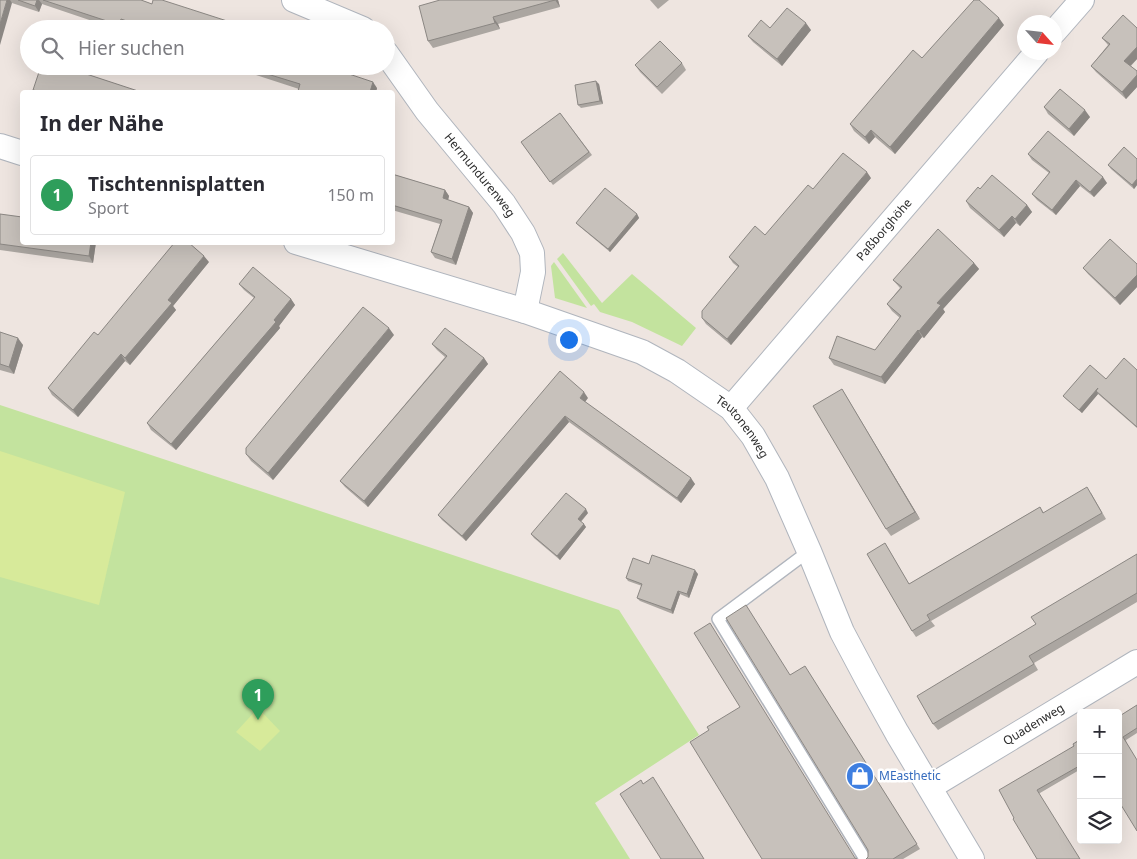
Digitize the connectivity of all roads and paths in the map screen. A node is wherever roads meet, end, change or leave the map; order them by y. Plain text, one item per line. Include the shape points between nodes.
1 (294, 0) edge
2 (1082, 0) edge
3 (342, 20) edge
4 (1062, 23) edge
5 (1030, 60) edge
6 (395, 65) edge
7 (0, 146) edge
8 (20, 152) edge
9 (306, 245) edge
10 (524, 310) junction
11 (731, 408) junction
12 (810, 550) junction
13 (1137, 662) edge
14 (930, 787) junction
15 (865, 859) edge
16 (971, 859) edge

1 - 3 street
2 - 4 street
5 - 11 street, Paßborghöhe
6 - 10 street, Hermundurenweg via 504,204 523,233 532,253 533,272
7 - 8 street
9 - 10 street, Teutonenweg
10 - 11 street, Teutonenweg via 642,352 677,371
11 - 12 street, Teutonenweg via 753,436 777,478
12 - 14 street, Teutonenweg via 842,632
12 - 15 lane via 718,619
13 - 14 street, Quadenweg
14 - 16 street, Teutonenweg

